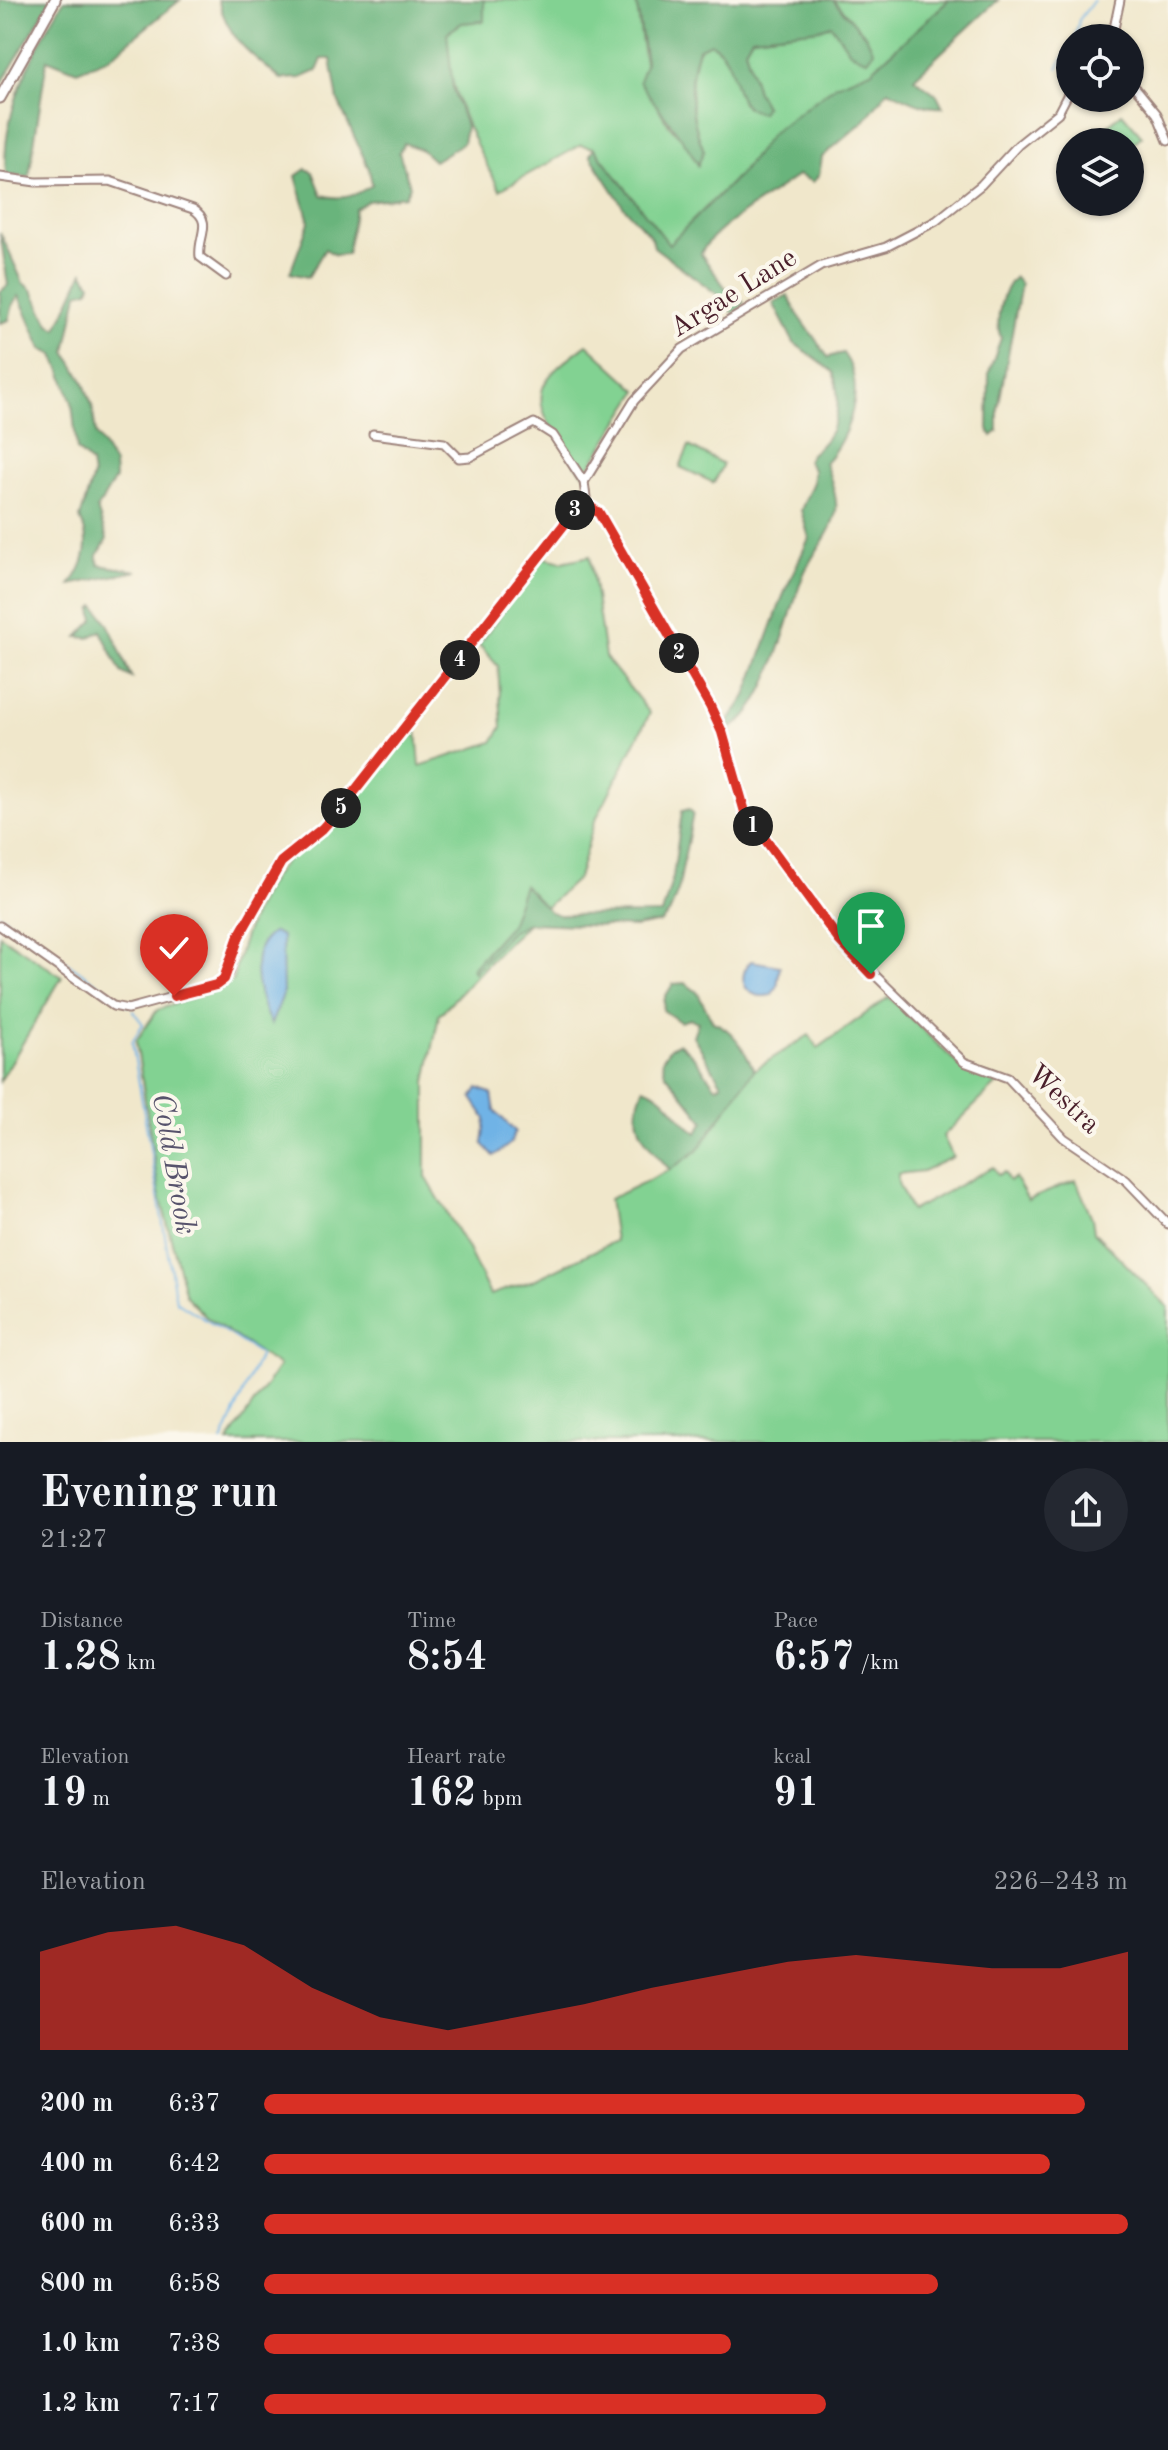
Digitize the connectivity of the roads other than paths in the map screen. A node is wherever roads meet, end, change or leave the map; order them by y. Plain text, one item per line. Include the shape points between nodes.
1 (55, 0) edge
2 (1120, 0) edge
3 (1115, 24) edge
4 (0, 98) edge
5 (1144, 98) edge
6 (1059, 112) edge
7 (1168, 141) edge
8 (1, 176) edge
9 (226, 276) dead end
10 (373, 434) dead end
11 (584, 482) junction
12 (587, 505) junction
13 (0, 926) edge
14 (1168, 1224) edge

1 - 4 main road
2 - 3 street
5 - 7 street
6 - 11 street, Argae Lane via 936,221 886,247 821,266 682,349 634,401
8 - 9 street via 110,181 193,209 205,226 200,257
10 - 11 street via 444,443 459,458 534,423 553,435
11 - 12 street
12 - 13 street via 574,512 347,801 281,862 239,936 224,979 216,985 130,1008 113,1006
12 - 14 street, Westra via 599,513 710,706 745,812 839,940 964,1062 1008,1078 1064,1138 1126,1180

